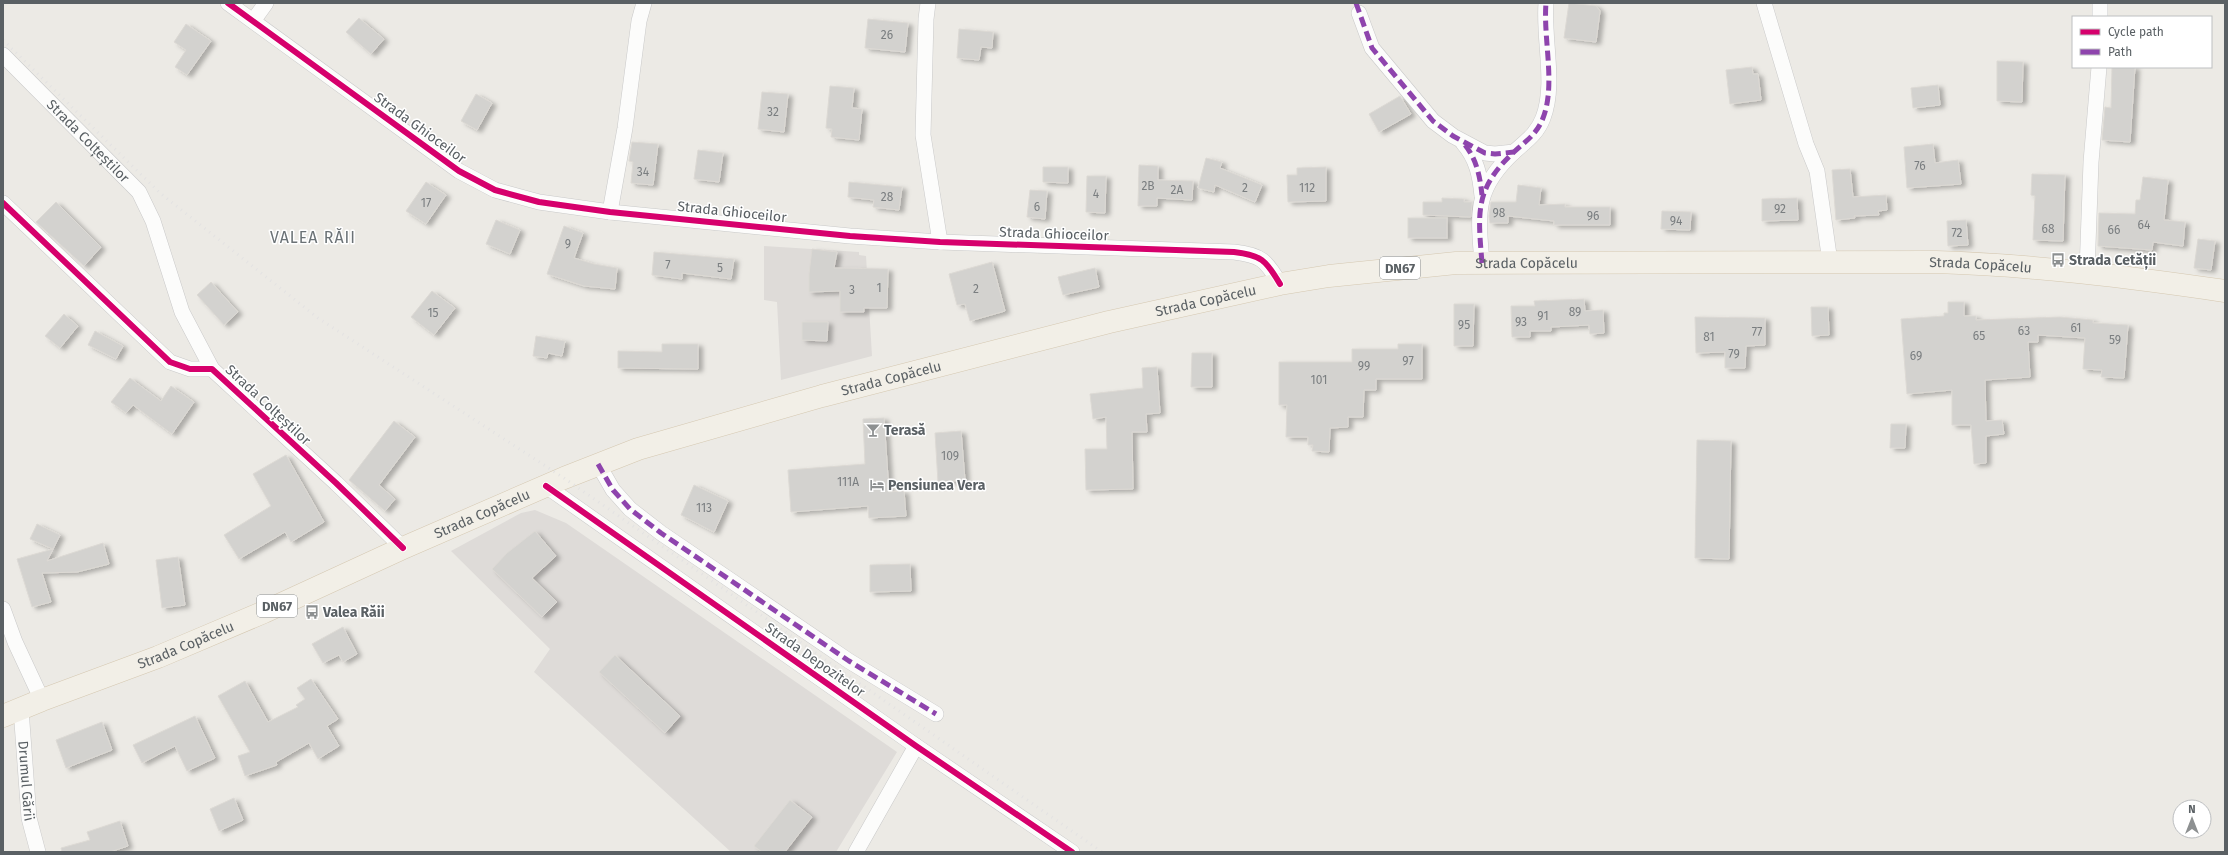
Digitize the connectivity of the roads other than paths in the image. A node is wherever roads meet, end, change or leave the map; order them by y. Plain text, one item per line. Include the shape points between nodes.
1 (228, 3) edge
2 (266, 3) edge
3 (644, 3) edge
4 (928, 3) edge
5 (1546, 3) edge
6 (1764, 3) edge
7 (2100, 3) edge
8 (1359, 13) dead end
9 (2100, 16) edge
10 (253, 20) junction
11 (3, 55) edge
12 (2098, 68) edge
13 (1463, 142) junction
14 (1514, 152) junction
15 (1482, 197) junction
16 (3, 203) edge
17 (610, 212) junction
18 (940, 242) junction
19 (1830, 262) junction
20 (1482, 263) junction
21 (2088, 272) junction
22 (1280, 284) junction
23 (2225, 291) edge
24 (212, 370) junction
25 (598, 464) junction
26 (546, 486) junction
27 (403, 548) junction
28 (3, 610) edge
29 (42, 700) junction
30 (12, 712) edge
31 (936, 714) dead end
32 (916, 746) junction
33 (38, 852) edge
34 (856, 852) edge
35 (1072, 852) edge

1 - 10 street, Strada Ghioceilor
2 - 10 street
3 - 17 street
4 - 18 street via 923,136
5 - 14 street via 1547,99 1544,116 1538,130
6 - 19 street via 1806,144 1817,171
7 - 9 street
8 - 13 street via 1365,34 1378,56 1433,121
10 - 17 street, Strada Ghioceilor via 459,171 495,190 539,202
11 - 24 street, Strada Colțeștilor via 139,192 153,221 182,312
12 - 21 street via 2091,162
13 - 14 street via 1485,153
13 - 15 street via 1475,161 1480,176
14 - 15 street via 1500,165 1487,183
15 - 20 street via 1479,218
16 - 24 street, Strada Colțeștilor via 170,362 190,369
17 - 18 street, Strada Ghioceilor via 850,236
18 - 22 street, Strada Ghioceilor via 1253,254 1264,261
19 - 20 main road, Strada Copăcelu / DN67
19 - 21 main road, Strada Copăcelu / DN67 via 1986,263
20 - 22 main road, Strada Copăcelu / DN67 via 1385,269
21 - 23 main road, Strada Copăcelu / DN67
22 - 25 main road, Strada Copăcelu / DN67 via 1109,322 822,396 689,433
24 - 27 street, Strada Colțeștilor via 336,482
25 - 26 main road, Strada Copăcelu / DN67
25 - 31 street via 613,490 630,509 661,533 849,661
26 - 27 main road, Strada Copăcelu / DN67
26 - 32 street, Strada Depozitelor
27 - 29 main road, Strada Copăcelu / DN67 via 158,657
28 - 29 street
29 - 30 main road, Strada Copăcelu / DN67
30 - 33 street, Drumul Gării via 29,818
32 - 34 street
32 - 35 street, Strada Depozitelor

